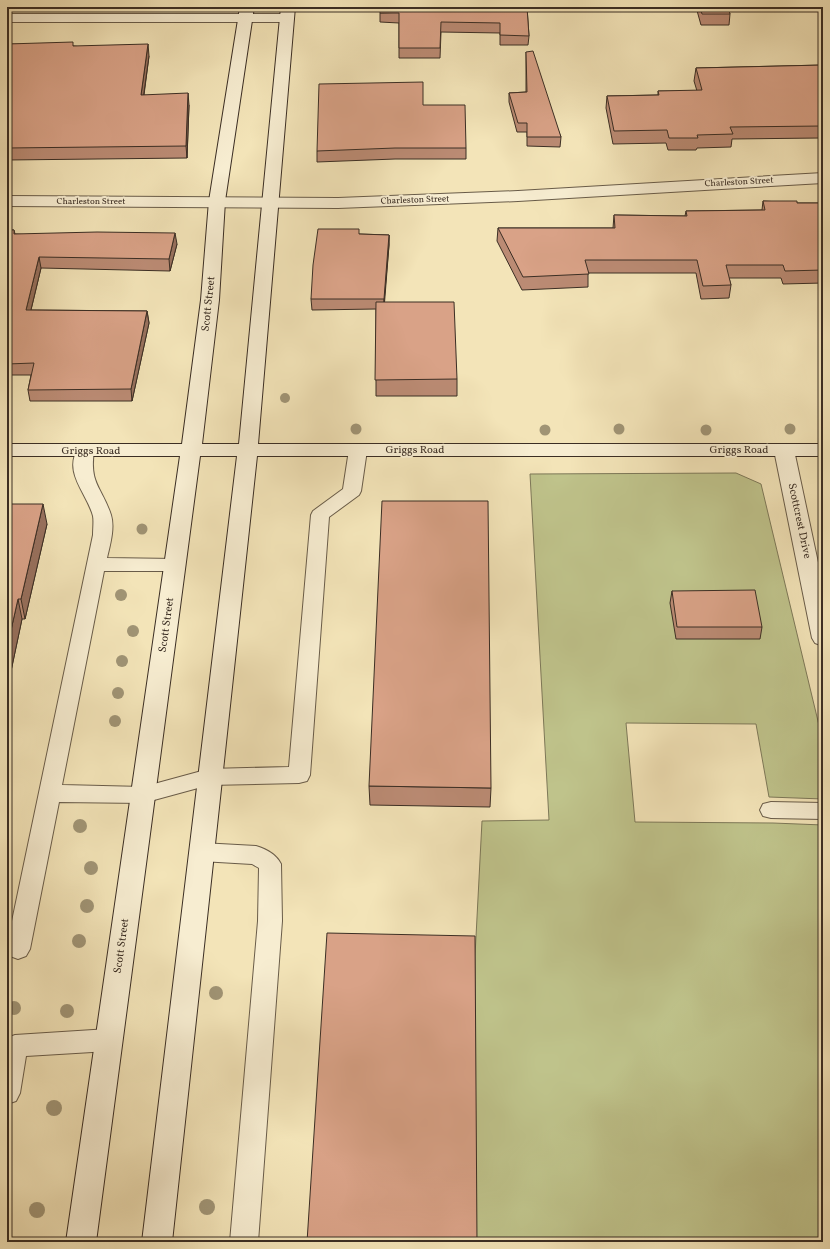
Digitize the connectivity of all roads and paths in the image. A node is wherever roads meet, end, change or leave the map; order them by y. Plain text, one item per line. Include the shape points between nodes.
1 (246, 12) edge
2 (287, 12) edge
3 (7, 18) edge
4 (823, 178) edge
5 (7, 201) edge
6 (218, 201) junction
7 (270, 202) junction
8 (7, 450) edge
9 (248, 450) junction
10 (358, 450) junction
11 (784, 450) junction
12 (823, 450) edge
13 (85, 451) junction
14 (191, 451) junction
15 (96, 564) junction
16 (175, 565) junction
17 (823, 638) edge
18 (209, 777) junction
19 (50, 793) junction
20 (143, 795) junction
21 (771, 810) dead end
22 (823, 812) edge
23 (202, 852) junction
24 (18, 949) dead end
25 (109, 1040) junction
26 (7, 1093) edge
27 (81, 1242) edge
28 (157, 1242) edge
29 (244, 1242) edge

1 - 2 main road
1 - 3 main road
1 - 6 main road, Scott Street
2 - 7 main road
4 - 7 main road, Charleston Street via 518,196 338,203
5 - 6 main road, Charleston Street
6 - 7 main road, Charleston Street
6 - 14 main road, Scott Street via 210,300
7 - 9 main road
8 - 13 main road, Griggs Road
9 - 10 main road, Griggs Road
9 - 14 main road, Griggs Road
9 - 18 main road
10 - 11 main road, Griggs Road
10 - 18 lane via 352,491 320,515 299,775
11 - 12 main road, Griggs Road
11 - 17 main road, Scottcrest Drive
13 - 14 main road, Griggs Road
13 - 15 lane via 82,463 84,478 102,516 102,534
14 - 16 main road, Scott Street
15 - 16 lane
15 - 19 lane
16 - 20 main road, Scott Street
18 - 20 lane
18 - 23 main road
19 - 20 lane
19 - 24 lane
20 - 25 main road, Scott Street
21 - 22 lane
23 - 28 main road
23 - 29 lane via 256,855 270,864 270,921
25 - 26 lane via 14,1046
25 - 27 main road, Scott Street

